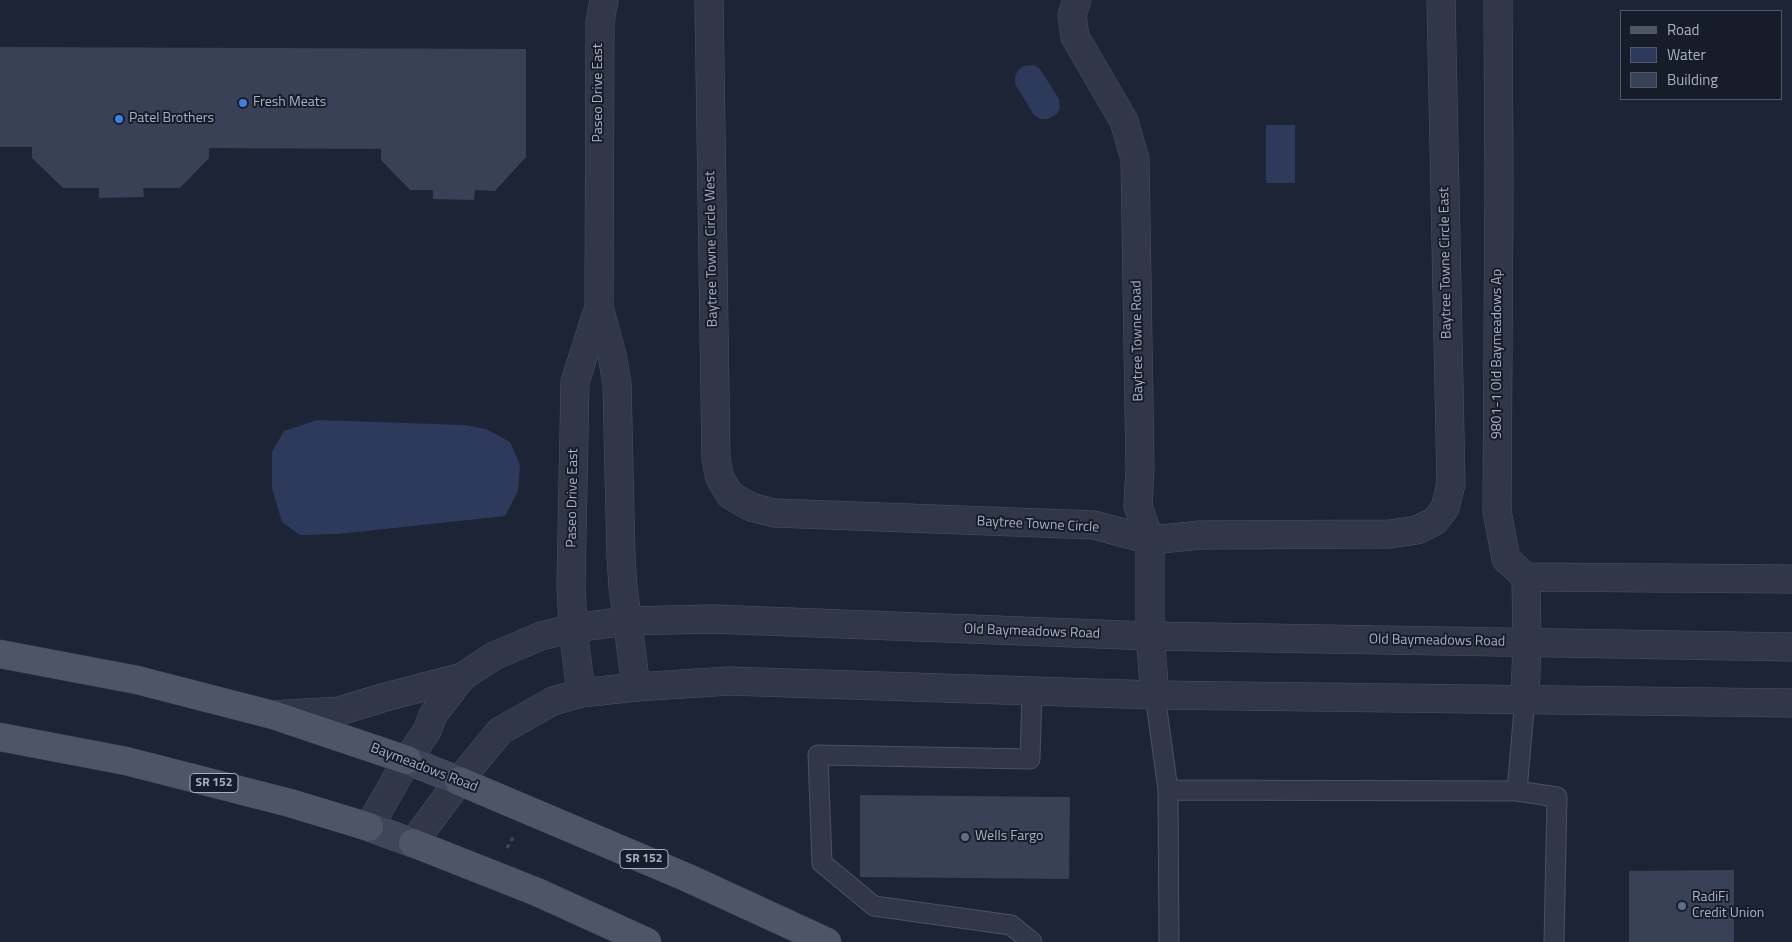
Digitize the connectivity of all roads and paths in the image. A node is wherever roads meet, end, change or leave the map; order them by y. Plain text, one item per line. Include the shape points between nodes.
1 (604, 0) edge
2 (709, 0) edge
3 (1077, 0) edge
4 (1441, 0) edge
5 (1498, 0) edge
6 (599, 307) junction
7 (730, 495) joint
8 (1435, 521) joint
9 (1150, 540) junction
10 (1526, 577) junction
11 (1792, 579) edge
12 (627, 621) junction
13 (574, 628) junction
14 (1150, 636) junction
15 (1526, 643) junction
16 (1792, 647) edge
17 (0, 654) edge
18 (462, 677) junction
19 (636, 687) junction
20 (1032, 691) junction
21 (581, 693) junction
22 (1155, 695) junction
23 (1525, 698) junction
24 (1792, 703) edge
25 (273, 715) junction
26 (0, 737) edge
27 (407, 760) junction
28 (459, 781) junction
29 (1168, 790) junction
30 (1517, 791) junction
31 (368, 827) junction
32 (413, 842) junction
33 (647, 942) edge
34 (827, 942) edge
35 (1032, 942) edge
36 (1169, 942) edge
37 (1554, 942) edge

1 - 6 street, Paseo Drive East via 600,22
2 - 7 street, Baytree Towne Circle West via 716,459 720,478
3 - 9 street, Baytree Towne Road via 1072,14 1075,36 1124,121 1135,159 1138,506
4 - 8 street, Baytree Towne Circle East via 1450,484 1446,508
5 - 10 street, 9801-1 Old Baymeadows Ap via 1496,511 1506,559
6 - 12 street, Paseo Drive East via 617,384 621,557
6 - 13 street, Paseo Drive East via 575,382 571,585
7 - 9 street, Baytree Towne Circle via 751,508 774,513 1094,525
8 - 9 street, Baytree Towne Circle via 1417,530 1390,534 1201,535
9 - 14 street, Baytree Towne Road
10 - 11 street
10 - 15 street
12 - 13 street, Old Baymeadows Road
12 - 14 street, Old Baymeadows Road via 713,619
12 - 19 street, Paseo Drive East
13 - 18 street, Old Baymeadows Road via 541,636 494,656
13 - 21 street, Paseo Drive East
14 - 15 street, Old Baymeadows Road
14 - 22 street, Baytree Towne Road
15 - 16 street, Old Baymeadows Road
15 - 23 street
17 - 25 main road, Baymeadows Road / SR 152 via 137,680
18 - 25 street via 339,711
18 - 27 street, Old Baymeadows Road via 433,715 427,731
19 - 20 street via 729,681
19 - 21 street
20 - 22 street
20 - 35 lane via 1030,759 818,756 822,863 874,906 1011,925
21 - 28 street via 553,702 500,731
22 - 23 street
22 - 29 lane
23 - 24 street
23 - 30 lane
25 - 27 main road, Baymeadows Road / SR 152
26 - 31 main road, SR 152 via 126,761 290,803
27 - 28 main road, Baymeadows Road / SR 152
27 - 31 street, Old Baymeadows Road
28 - 32 street
28 - 34 main road, Baymeadows Road / SR 152 via 688,878
29 - 30 lane
29 - 36 lane
30 - 37 lane via 1557,797
31 - 32 main road, SR 152
32 - 33 main road, SR 152 via 537,892

